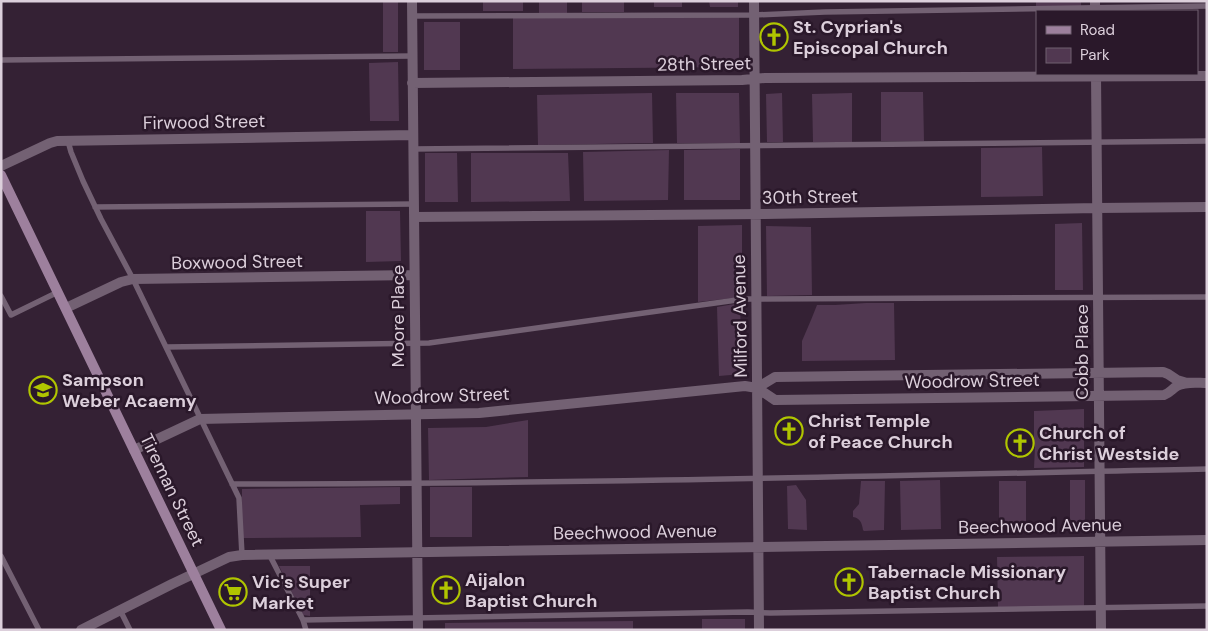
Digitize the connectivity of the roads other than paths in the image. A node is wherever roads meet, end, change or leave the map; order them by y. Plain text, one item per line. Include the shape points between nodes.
1 (412, 1) edge
2 (754, 1) edge
3 (1207, 6) edge
4 (1095, 7) edge
5 (754, 14) junction
6 (412, 16) junction
7 (412, 56) junction
8 (1, 60) edge
9 (1096, 76) edge
10 (1207, 76) edge
11 (754, 80) junction
12 (412, 83) junction
13 (413, 135) junction
14 (68, 141) junction
15 (1207, 141) edge
16 (1096, 142) junction
17 (755, 146) junction
18 (413, 149) junction
19 (1, 166) edge
20 (1, 175) edge
21 (414, 204) junction
22 (96, 207) junction
23 (1207, 207) edge
24 (1097, 208) junction
25 (756, 214) junction
26 (414, 217) junction
27 (414, 275) junction
28 (133, 279) junction
29 (58, 292) junction
30 (1, 296) edge
31 (1098, 298) junction
32 (1207, 298) edge
33 (756, 299) junction
34 (66, 308) junction
35 (414, 343) junction
36 (166, 348) junction
37 (1098, 373) junction
38 (1207, 382) edge
39 (1187, 383) junction
40 (757, 388) junction
41 (1099, 396) junction
42 (415, 414) junction
43 (200, 419) junction
44 (134, 450) junction
45 (1207, 470) edge
46 (1099, 472) junction
47 (758, 479) junction
48 (232, 484) junction
49 (416, 484) junction
50 (1207, 540) edge
51 (1100, 541) junction
52 (758, 546) junction
53 (416, 552) junction
54 (269, 554) junction
55 (242, 555) junction
56 (1, 556) edge
57 (194, 574) junction
58 (1207, 606) edge
59 (1101, 607) junction
60 (120, 610) junction
61 (759, 613) junction
62 (418, 618) junction
63 (303, 620) junction
64 (39, 630) edge
65 (81, 630) edge
66 (130, 630) edge
67 (221, 630) edge
68 (306, 630) edge
69 (418, 630) edge
70 (759, 630) edge
71 (1101, 630) edge

1 - 6 street, Moore Place
2 - 5 street, Milford Avenue
3 - 4 lane
4 - 5 lane
5 - 6 lane
5 - 11 street, Milford Avenue
6 - 7 street, Moore Place
7 - 8 lane
7 - 12 street, Moore Place
9 - 10 street, 28th Street
9 - 11 street, 28th Street
9 - 16 street, Cobb Place
11 - 12 street, 28th Street
11 - 17 street, Milford Avenue
12 - 13 street, Moore Place
13 - 14 street, Firwood Street
13 - 18 street, Moore Place
14 - 19 street, Firwood Street via 50,143
14 - 22 lane
15 - 16 lane
16 - 17 lane
16 - 24 street, Cobb Place
17 - 18 lane
17 - 25 street, Milford Avenue
18 - 21 street, Moore Place
20 - 29 street, Tireman Street
21 - 22 lane
21 - 26 street, Moore Place
22 - 28 lane
23 - 24 street, 30th Street
24 - 25 street, 30th Street
24 - 31 street, Cobb Place
25 - 26 street, 30th Street
25 - 33 street, Milford Avenue
26 - 27 street, Moore Place
27 - 28 street, Boxwood Street
27 - 35 street, Moore Place
28 - 34 street, Boxwood Street
28 - 36 lane
29 - 30 lane via 11,315
29 - 34 street, Tireman Street
31 - 32 lane
31 - 33 lane
31 - 37 street, Cobb Place
33 - 35 lane
33 - 40 street, Milford Avenue
34 - 44 street, Tireman Street
35 - 36 lane
35 - 42 street, Moore Place
36 - 43 lane
37 - 39 street, Woodrow Street via 1163,372
37 - 40 street, Woodrow Street via 775,377
37 - 41 street, Cobb Place
38 - 39 street, Woodrow Street
39 - 41 street, Woodrow Street via 1164,395
40 - 41 street, Woodrow Street via 775,400
40 - 42 street, Woodrow Street via 745,386 479,413
40 - 47 street, Milford Avenue
41 - 46 street, Cobb Place
42 - 43 street, Woodrow Street
42 - 49 street, Moore Place
43 - 44 street, Woodrow Street
43 - 48 lane
44 - 57 street, Tireman Street
45 - 46 lane
46 - 47 lane
46 - 51 street, Cobb Place
47 - 49 lane
47 - 52 street, Milford Avenue
48 - 49 lane
48 - 55 lane via 239,498
49 - 53 street, Moore Place
50 - 51 street, Beechwood Avenue
51 - 52 street, Beechwood Avenue
51 - 59 street, Cobb Place
52 - 53 street, Beechwood Avenue
52 - 61 street, Milford Avenue
53 - 54 street, Beechwood Avenue
53 - 62 street, Moore Place
54 - 55 street, Beechwood Avenue
54 - 63 lane
55 - 57 street, Beechwood Avenue via 229,557
56 - 64 lane
57 - 60 street, Beechwood Avenue
57 - 67 street, Tireman Street
58 - 59 lane
59 - 61 lane
59 - 71 street, Cobb Place
60 - 65 street, Beechwood Avenue
60 - 66 lane
61 - 62 lane
61 - 70 street, Milford Avenue
62 - 63 lane
62 - 69 street, Moore Place
63 - 68 lane

